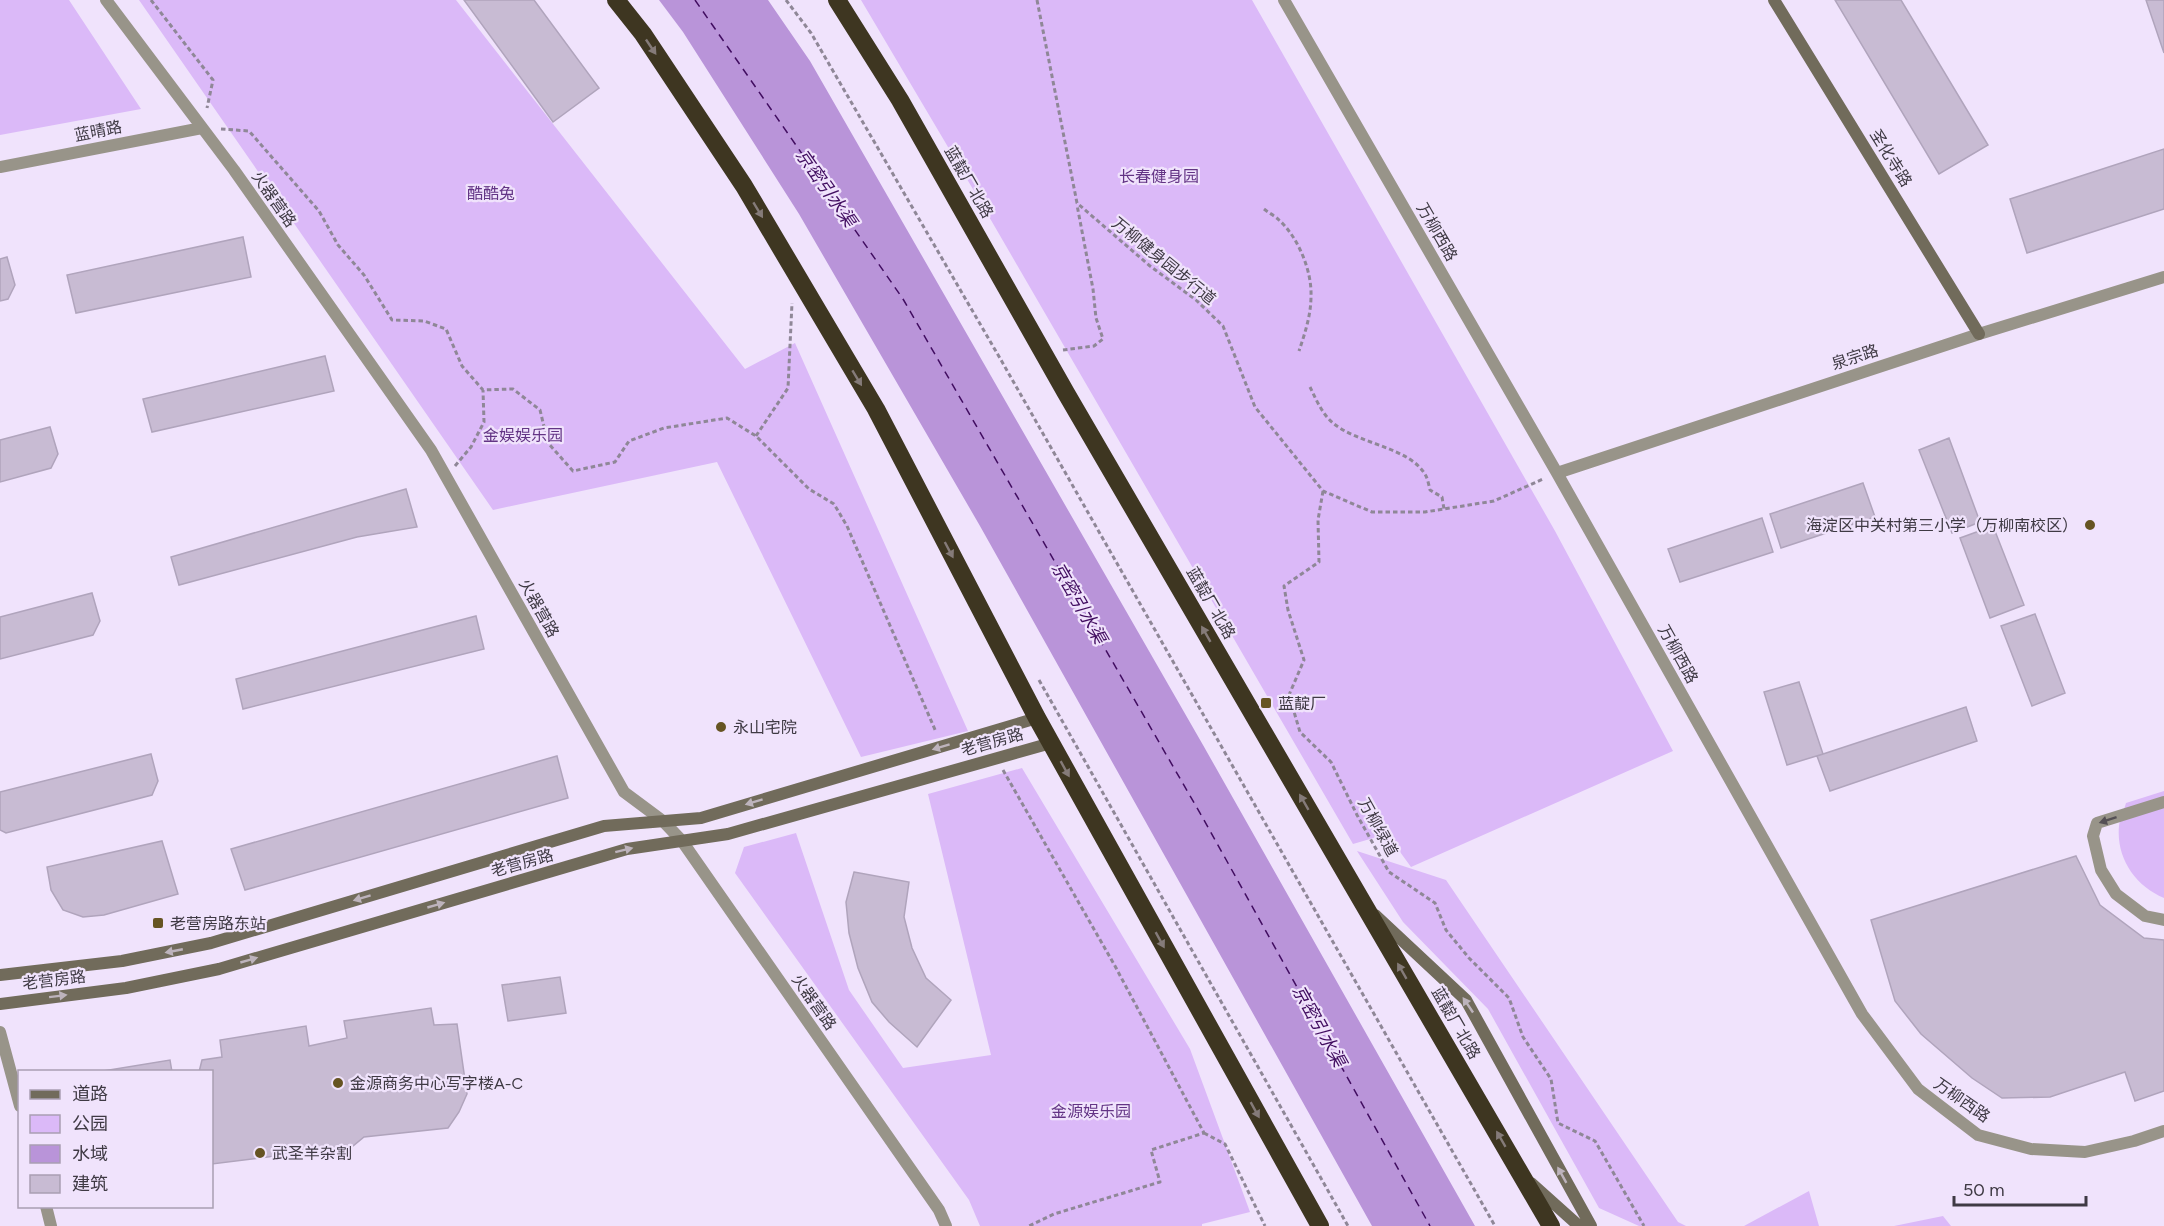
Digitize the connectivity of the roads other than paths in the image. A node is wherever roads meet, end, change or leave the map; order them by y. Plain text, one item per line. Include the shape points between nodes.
1 (106, 0) edge
2 (616, 0) edge
3 (837, 0) edge
4 (1284, 0) edge
5 (1774, 0) edge
6 (202, 128) junction
7 (0, 167) edge
8 (2164, 277) edge
9 (1979, 334) junction
10 (1557, 473) junction
11 (1037, 718) junction
12 (1051, 743) junction
13 (2164, 802) edge
14 (663, 821) junction
15 (682, 841) junction
16 (1364, 904) junction
17 (2164, 920) edge
18 (0, 975) edge
19 (0, 1004) edge
20 (0, 1032) edge
21 (18, 1099) edge
22 (2164, 1131) edge
23 (1521, 1174) junction
24 (46, 1208) edge
25 (51, 1226) edge
26 (946, 1226) edge
27 (1320, 1226) edge
28 (1551, 1226) edge
29 (1579, 1226) edge
30 (1591, 1226) edge

1 - 6 street, 火器营路
2 -> 11 highway via 744,186 876,410
16 -> 3 highway, 蓝靛厂北路 via 900,100
4 - 10 street, 万柳西路
5 - 9 street, 圣化寺路
6 - 7 street, 蓝晴路
6 - 14 street, 火器营路 via 431,450 624,792
8 - 9 street, 泉宗路
9 - 10 street, 泉宗路
10 - 22 street, 万柳西路 via 1862,1014 1918,1089 1978,1135 2031,1149 2085,1152
11 - 12 highway
11 -> 14 street, 老营房路 via 701,818
12 - 15 street, 老营房路 via 728,834
12 -> 27 highway
13 -> 17 street via 2097,823 2094,836 2101,870 2116,894 2145,916
14 - 15 street, 火器营路
14 -> 18 street, 老营房路 via 604,826 211,943 122,961
19 -> 15 street, 老营房路 via 126,988 219,969 627,849
15 - 26 street, 火器营路 via 939,1210
23 -> 16 highway, 蓝靛厂北路
30 -> 16 street via 1466,1000
20 - 21 street
23 - 28 highway, 蓝靛厂北路
23 - 29 street
24 - 25 street

